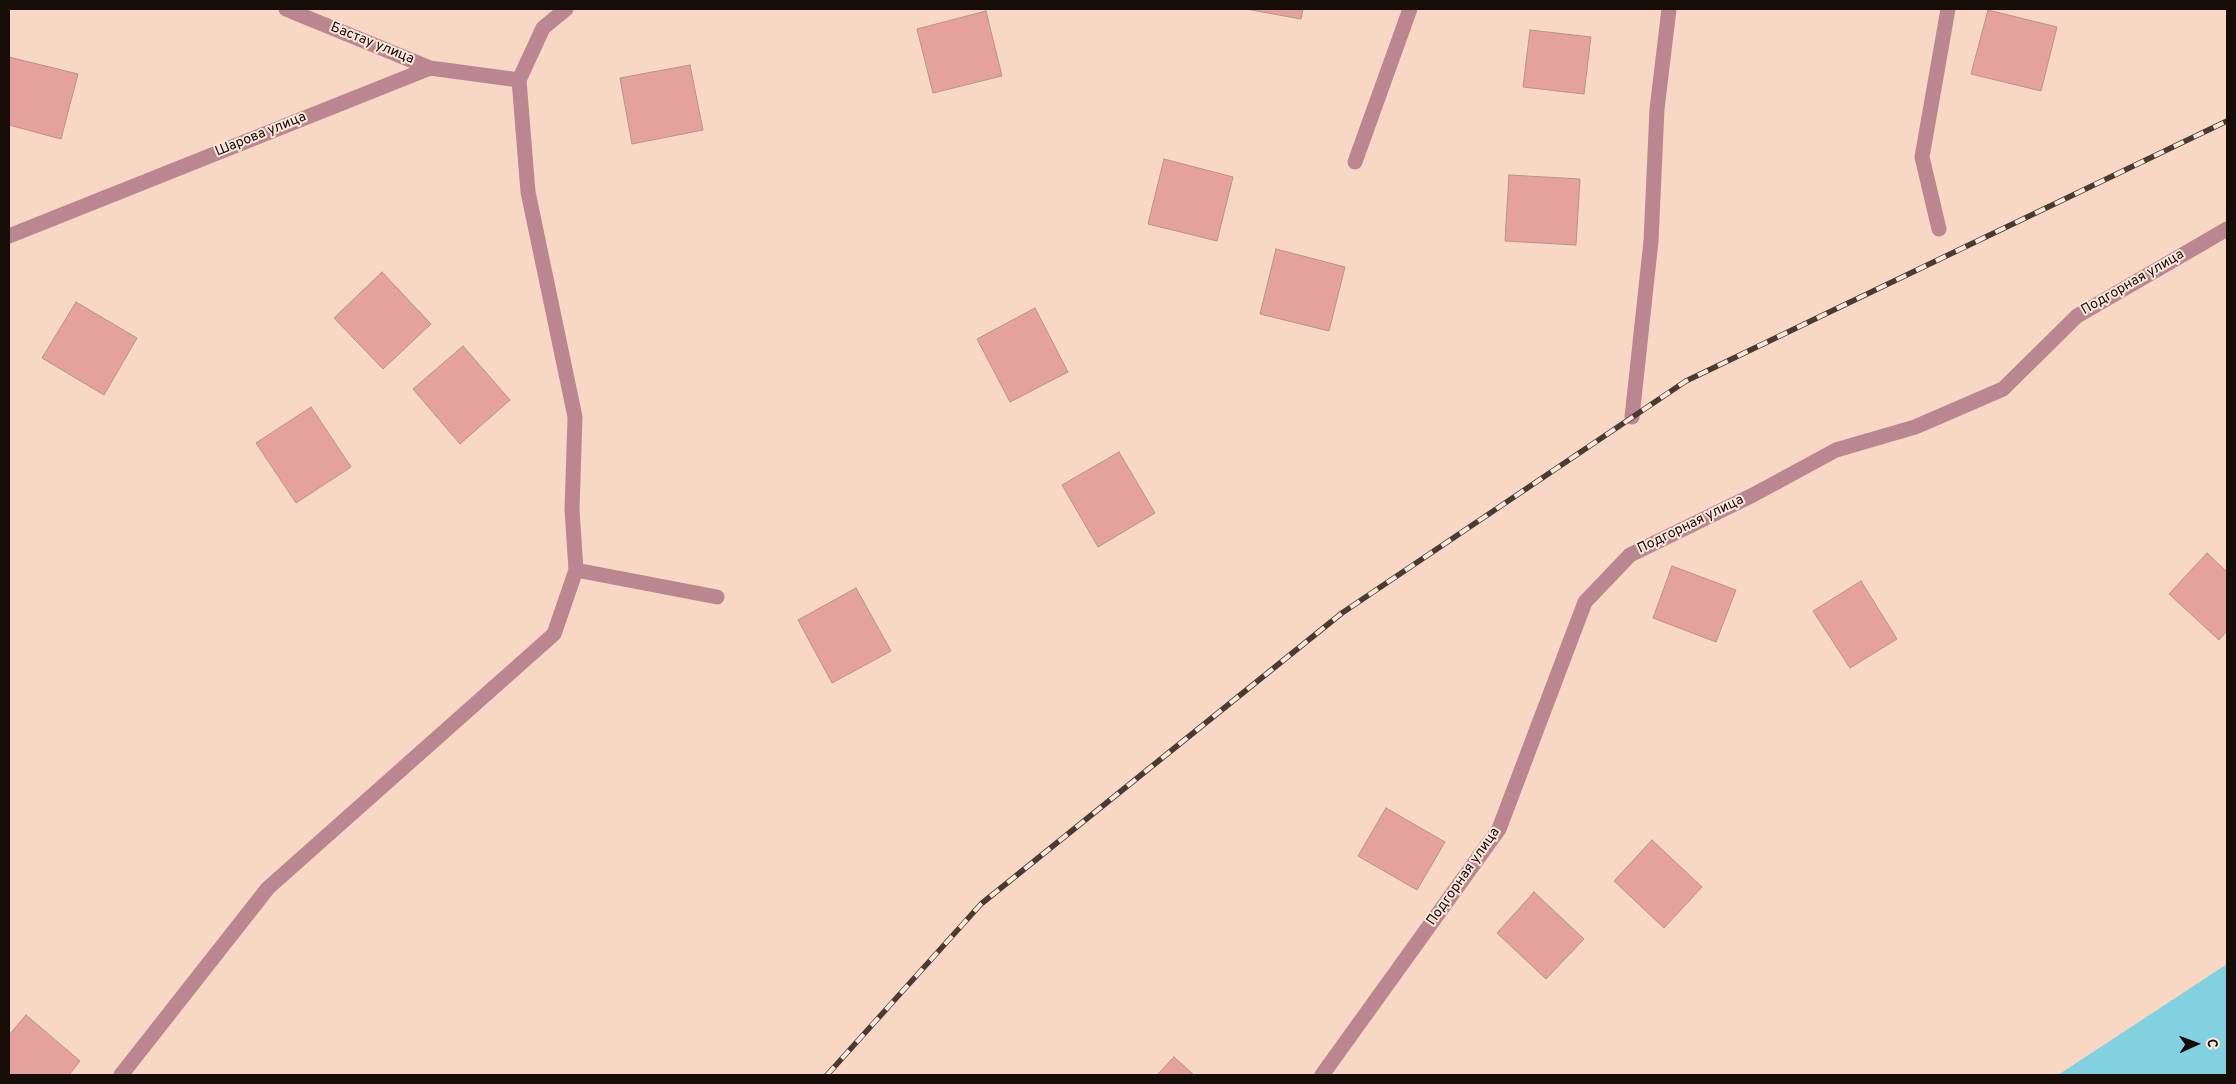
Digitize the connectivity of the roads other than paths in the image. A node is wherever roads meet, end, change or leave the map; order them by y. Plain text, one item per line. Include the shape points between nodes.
1 (286, 9) edge
2 (566, 9) edge
3 (1410, 9) edge
4 (1669, 9) edge
5 (1948, 9) edge
6 (430, 68) junction
7 (519, 80) junction
8 (1355, 162) dead end
9 (1939, 229) dead end
10 (2227, 229) edge
11 (9, 236) edge
12 (1632, 417) dead end
13 (576, 570) junction
14 (717, 598) dead end
15 (121, 1075) edge
16 (1322, 1075) edge

1 - 6 street, Бастау улица
2 - 7 street via 543,28
3 - 8 street
4 - 12 street via 1657,109 1651,241
5 - 9 street via 1922,157
6 - 7 street, Шарова улица
6 - 11 street, Шарова улица
7 - 13 street via 528,192 575,417 572,510
10 - 16 street, Подгорная улица via 2077,316 2003,389 1915,427 1836,450 1630,555 1585,602 1499,829
13 - 14 street
13 - 15 street via 554,634 268,888

